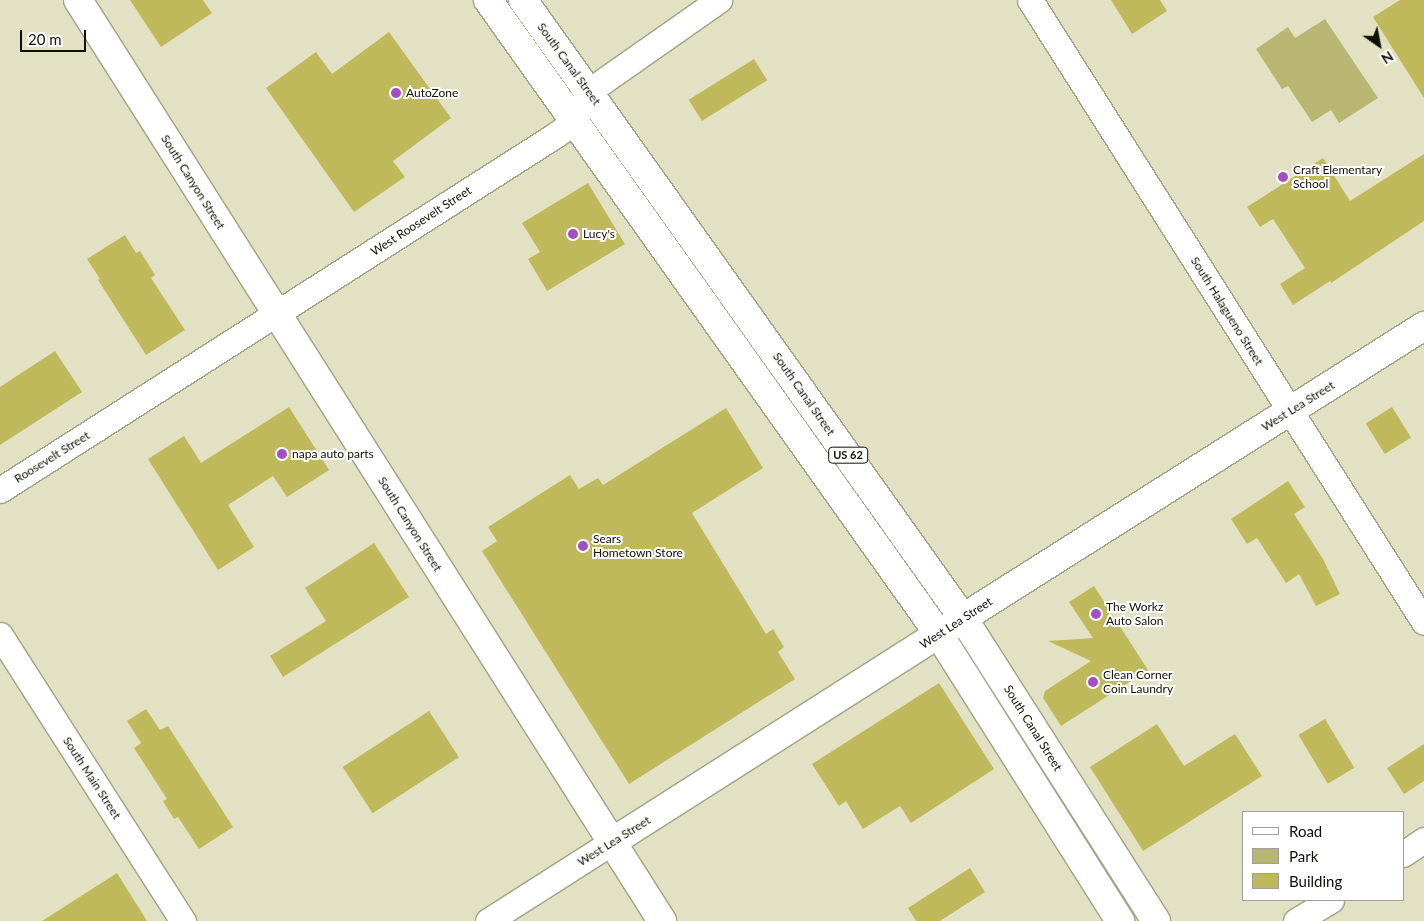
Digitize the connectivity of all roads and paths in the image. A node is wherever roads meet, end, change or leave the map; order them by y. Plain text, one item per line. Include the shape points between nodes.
1 (78, 0) edge
2 (488, 0) edge
3 (523, 0) edge
4 (719, 0) edge
5 (1030, 0) edge
6 (589, 91) junction
7 (574, 122) junction
8 (276, 314) junction
9 (1424, 326) edge
10 (1290, 411) junction
11 (104, 424) joint
12 (0, 490) edge
13 (963, 618) junction
14 (1424, 622) edge
15 (938, 633) junction
16 (0, 635) edge
17 (1424, 840) edge
18 (612, 842) junction
19 (1404, 853) edge
20 (1329, 901) edge
21 (183, 921) edge
22 (488, 921) edge
23 (662, 921) edge
24 (1120, 921) edge
25 (1156, 921) edge
26 (1296, 921) edge

1 - 8 main road, South Canyon Street
2 - 7 main road, US 62
3 - 6 main road, South Canal Street / US 62
4 - 6 street
5 - 10 street, South Halagueno Street
6 - 7 street
6 - 13 main road, South Canal Street / US 62
7 - 8 street, West Roosevelt Street
7 - 15 main road, US 62
8 - 11 street, West Roosevelt Street
8 - 18 main road, South Canyon Street
9 - 10 main road, West Lea Street
10 - 13 main road, West Lea Street
10 - 14 street, South Halagueno Street
11 - 12 street, Roosevelt Street
13 - 15 main road, West Lea Street
13 - 25 main road, South Canal Street / US 62
15 - 18 main road, West Lea Street
15 - 24 main road, US 62
16 - 21 street, South Main Street
17 - 19 street
18 - 22 street, West Lea Street
18 - 23 main road, South Canyon Street
20 - 26 street

